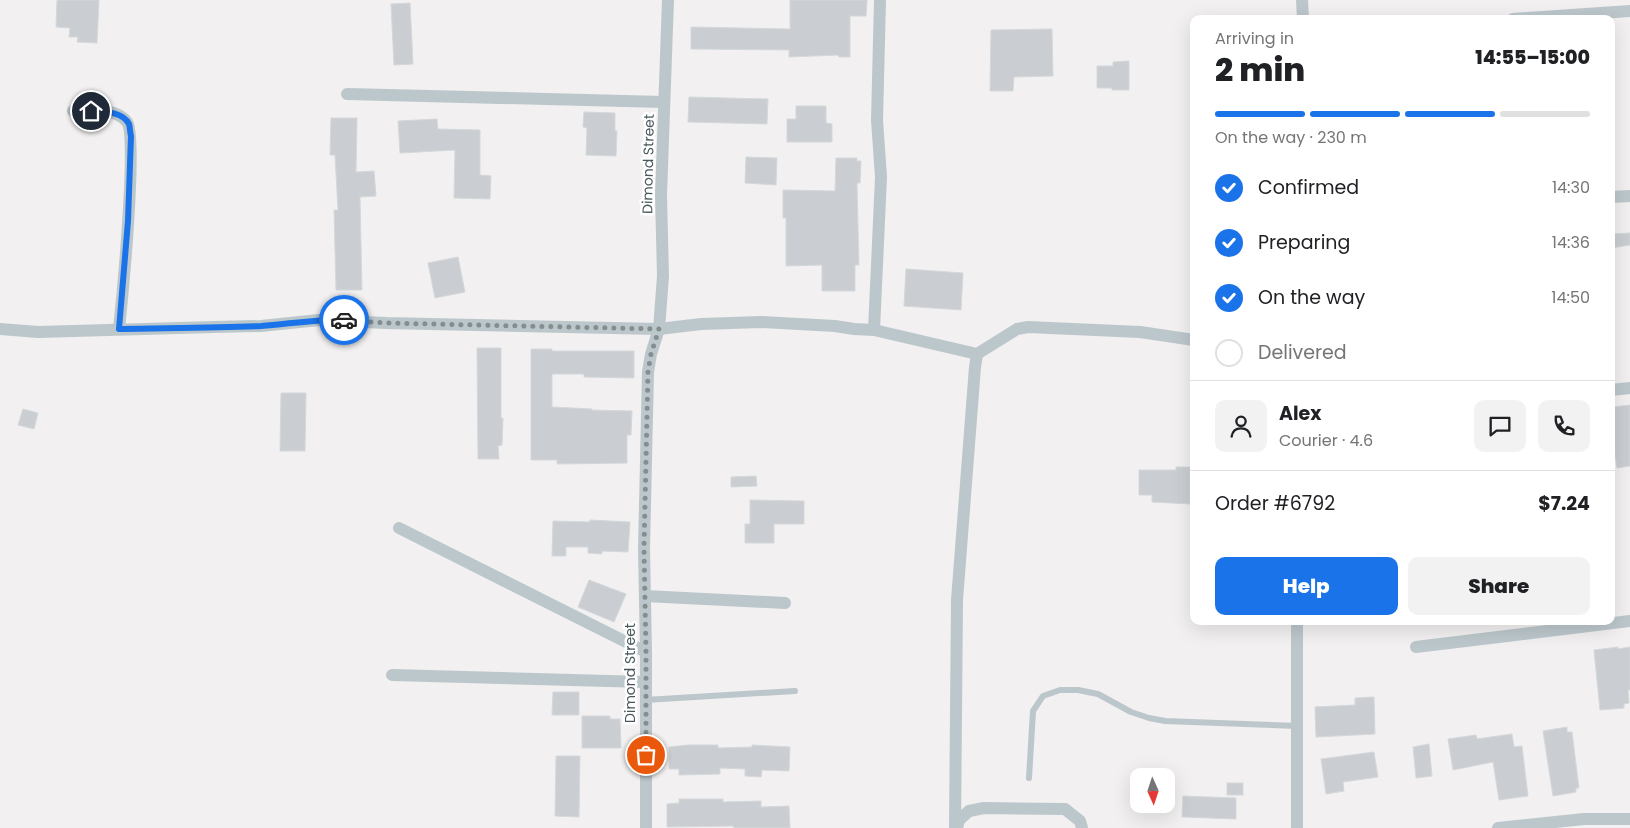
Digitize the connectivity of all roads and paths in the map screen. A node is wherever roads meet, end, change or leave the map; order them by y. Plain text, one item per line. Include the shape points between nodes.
1 (668, 0) edge
2 (880, 0) edge
3 (1302, 0) edge
4 (1630, 11) edge
5 (1303, 15) edge
6 (1572, 15) edge
7 (347, 94) dead end
8 (664, 102) junction
9 (73, 111) dead end
10 (1630, 196) edge
11 (1615, 197) edge
12 (0, 329) edge
13 (119, 329) junction
14 (659, 329) junction
15 (874, 330) junction
16 (1190, 340) edge
17 (977, 354) junction
18 (1630, 388) edge
19 (1615, 390) edge
20 (398, 528) dead end
21 (645, 596) junction
22 (784, 603) dead end
23 (1630, 621) edge
24 (1615, 623) edge
25 (1297, 625) edge
26 (1597, 625) edge
27 (1416, 647) dead end
28 (646, 652) junction
29 (392, 674) dead end
30 (645, 682) junction
31 (795, 691) dead end
32 (645, 700) junction
33 (1298, 726) junction
34 (1029, 778) dead end
35 (1630, 819) edge
36 (646, 828) edge
37 (956, 828) edge
38 (1082, 828) edge
39 (1297, 828) edge
40 (1498, 828) edge

1 - 8 street, Dimond Street
2 - 15 street via 877,120 882,177
3 - 5 street
4 - 6 street
7 - 8 street
8 - 14 street, Dimond Street via 663,276
9 - 13 street via 109,112 121,116 129,124 129,205
10 - 11 street
12 - 13 street via 38,332
13 - 14 street via 261,326 319,320
14 - 15 street via 701,324 778,322
14 - 21 street, Dimond Street via 648,372
15 - 17 street
16 - 17 street via 1140,332 1028,327 1017,329
17 - 37 street via 957,600
18 - 19 street
20 - 28 street
21 - 22 street
21 - 28 street, Dimond Street
23 - 24 street
25 - 33 street
26 - 27 street
28 - 30 street, Dimond Street
29 - 30 street
30 - 32 street, Dimond Street
31 - 32 lane
32 - 36 street, Dimond Street
33 - 34 lane via 1165,721 1131,712 1098,694 1060,690 1043,696 1033,711
33 - 39 street
35 - 40 street via 1584,819
37 - 38 street via 969,811 984,808 1065,809 1080,821

